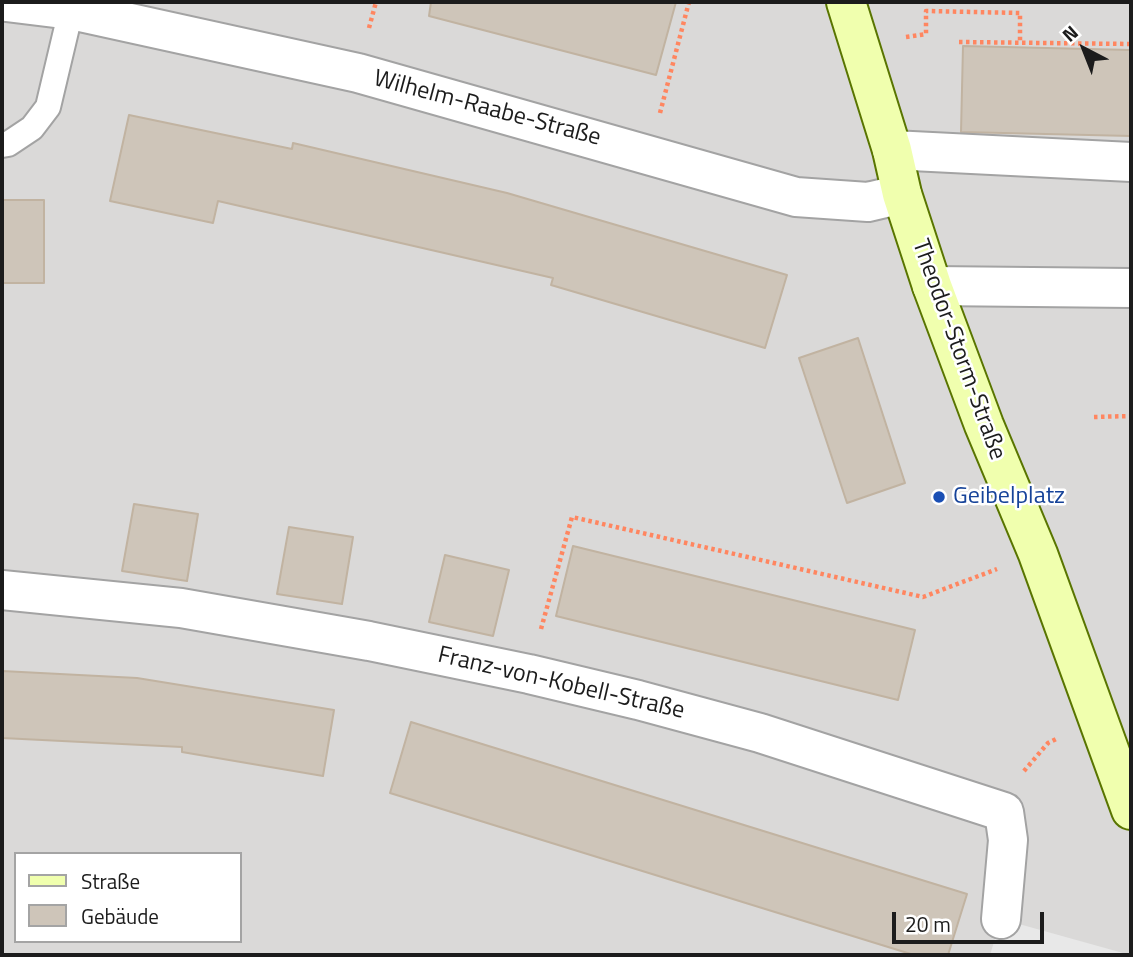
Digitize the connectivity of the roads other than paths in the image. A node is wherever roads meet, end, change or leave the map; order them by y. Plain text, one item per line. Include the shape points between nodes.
1 (6, 2) edge
2 (846, 2) edge
3 (71, 10) junction
4 (2, 145) edge
5 (892, 150) junction
6 (1131, 162) edge
7 (902, 194) junction
8 (932, 286) junction
9 (1131, 288) edge
10 (2, 590) edge
11 (1131, 810) edge
12 (1001, 919) dead end

1 - 3 street, Wilhelm-Raabe-Straße
2 - 5 street, Theodor-Storm-Straße
3 - 4 lane via 48,107 32,128
3 - 7 street, Wilhelm-Raabe-Straße via 358,73 796,197 868,202
5 - 6 street
5 - 7 street, Theodor-Storm-Straße
7 - 8 street, Theodor-Storm-Straße
8 - 9 street
8 - 11 street, Theodor-Storm-Straße via 1038,554
10 - 12 street, Franz-von-Kobell-Straße via 181,608 529,674 760,733 1004,812 1008,840

